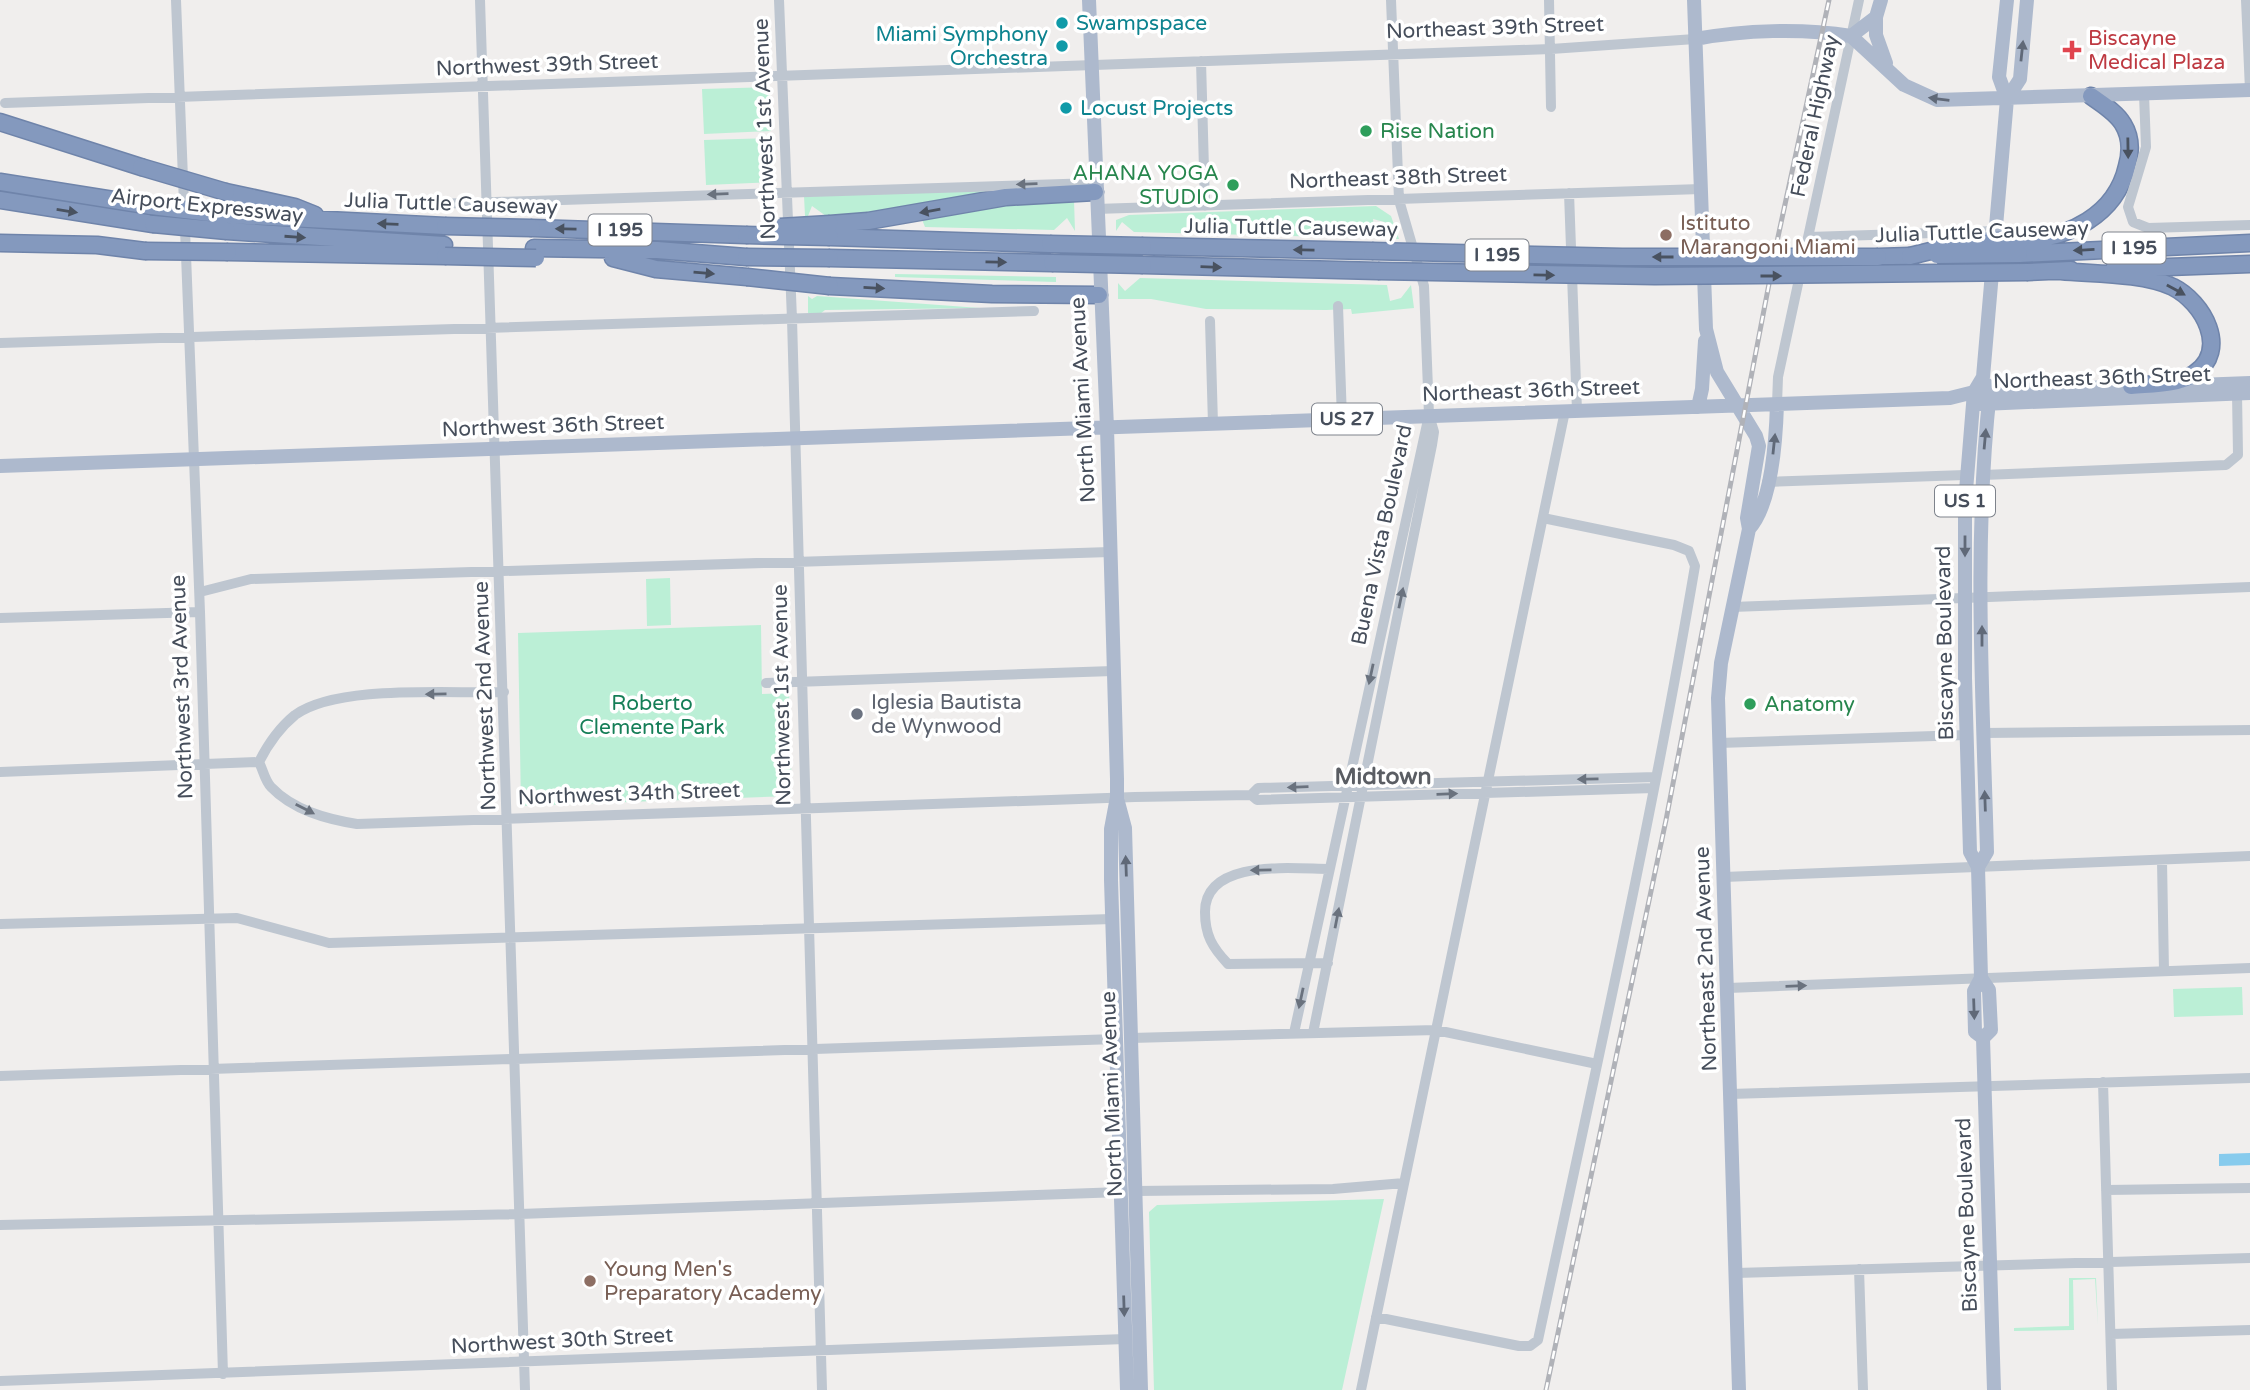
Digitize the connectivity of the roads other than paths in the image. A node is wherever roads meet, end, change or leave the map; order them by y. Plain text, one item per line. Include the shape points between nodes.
1 (176, 0) edge
2 (480, 0) edge
3 (779, 0) edge
4 (1089, 0) edge
5 (1391, 0) edge
6 (1549, 0) edge
7 (1693, 0) edge
8 (1859, 0) edge
9 (1881, 0) edge
10 (2007, 0) edge
11 (2027, 0) edge
12 (2246, 0) edge
13 (1875, 17) junction
14 (1851, 36) junction
15 (1695, 38) junction
16 (1551, 49) junction
17 (1392, 53) junction
18 (1201, 61) junction
19 (1091, 64) junction
20 (1889, 70) junction
21 (783, 76) junction
22 (483, 86) junction
23 (2250, 90) edge
24 (2144, 94) junction
25 (180, 96) junction
26 (2091, 96) junction
27 (2007, 99) junction
28 (5, 103) dead end
29 (1551, 107) dead end
30 (0, 122) edge
31 (0, 133) edge
32 (54, 140) junction
33 (0, 182) edge
34 (1095, 187) junction
35 (1701, 189) junction
36 (787, 191) junction
37 (1569, 193) junction
38 (0, 200) edge
39 (1399, 200) junction
40 (487, 203) junction
41 (403, 205) dead end
42 (1205, 206) junction
43 (1096, 209) junction
44 (331, 221) junction
45 (2250, 225) edge
46 (830, 231) junction
47 (1996, 231) junction
48 (1809, 237) junction
49 (0, 243) edge
50 (2250, 243) edge
51 (2020, 247) junction
52 (145, 251) junction
53 (444, 251) junction
54 (0, 253) edge
55 (535, 253) junction
56 (746, 257) junction
57 (613, 258) junction
58 (2250, 264) edge
59 (2061, 271) junction
60 (1099, 295) junction
61 (1338, 306) dead end
62 (1034, 311) dead end
63 (792, 319) junction
64 (1210, 321) dead end
65 (492, 327) junction
66 (1706, 329) junction
67 (188, 337) junction
68 (0, 343) edge
69 (1983, 377) junction
70 (2250, 383) edge
71 (2131, 387) junction
72 (2243, 393) edge
73 (1973, 398) junction
74 (1990, 398) junction
75 (1777, 404) junction
76 (1736, 405) junction
77 (1698, 407) junction
78 (1571, 411) junction
79 (1429, 415) junction
80 (1342, 419) junction
81 (1213, 424) junction
82 (1107, 428) junction
83 (793, 439) junction
84 (496, 449) junction
85 (193, 459) junction
86 (0, 466) edge
87 (1965, 475) junction
88 (1983, 475) junction
89 (1767, 482) junction
90 (1543, 518) junction
91 (1749, 529) junction
92 (1110, 552) junction
93 (798, 561) junction
94 (500, 570) junction
95 (2250, 587) edge
96 (200, 592) junction
97 (1982, 597) junction
98 (1965, 598) junction
99 (1732, 607) junction
100 (201, 612) junction
101 (0, 618) edge
102 (1113, 671) junction
103 (802, 681) junction
104 (766, 683) dead end
105 (504, 692) junction
106 (2250, 730) edge
107 (1983, 733) junction
108 (1966, 734) junction
109 (1719, 743) junction
110 (259, 762) junction
111 (204, 765) junction
112 (0, 772) edge
113 (1655, 783) junction
114 (1362, 785) junction
115 (1487, 787) junction
116 (1346, 791) junction
117 (1117, 797) junction
118 (1359, 797) junction
119 (804, 808) junction
120 (507, 818) junction
121 (2250, 856) edge
122 (2162, 861) junction
123 (1978, 867) junction
124 (1329, 869) junction
125 (1724, 877) junction
126 (1111, 880) junction
127 (208, 917) junction
128 (1112, 919) junction
129 (0, 923) edge
130 (807, 928) junction
131 (511, 939) junction
132 (1308, 963) junction
133 (1328, 963) junction
134 (2250, 968) edge
135 (2164, 971) junction
136 (1981, 978) junction
137 (1728, 988) junction
138 (1436, 1030) junction
139 (1294, 1033) junction
140 (1312, 1033) junction
141 (1131, 1038) junction
142 (1116, 1039) junction
143 (811, 1049) junction
144 (514, 1060) junction
145 (1117, 1063) junction
146 (1597, 1063) junction
147 (213, 1070) junction
148 (0, 1076) edge
149 (2250, 1078) edge
150 (2103, 1082) junction
151 (1984, 1086) junction
152 (1730, 1094) junction
153 (1404, 1183) junction
154 (2250, 1188) edge
155 (2106, 1190) junction
156 (1136, 1191) junction
157 (1121, 1192) junction
158 (817, 1201) junction
159 (520, 1214) junction
160 (218, 1222) junction
161 (0, 1225) edge
162 (2250, 1258) edge
163 (2109, 1262) junction
164 (1990, 1266) junction
165 (1859, 1269) junction
166 (1736, 1273) junction
167 (1139, 1301) junction
168 (1376, 1317) junction
169 (2250, 1330) edge
170 (2111, 1335) junction
171 (1125, 1339) junction
172 (821, 1349) junction
173 (524, 1361) junction
174 (223, 1374) junction
175 (0, 1381) edge
176 (525, 1390) edge
177 (822, 1390) edge
178 (1127, 1390) edge
179 (1141, 1390) edge
180 (1361, 1390) edge
181 (1739, 1390) edge
182 (1863, 1390) edge
183 (1994, 1390) edge
184 (2112, 1390) edge

1 - 25 street, Northwest 3rd Avenue
2 - 22 street, Northwest 2nd Avenue
3 - 21 street, Northwest 1st Avenue
4 - 19 main road, North Miami Avenue
5 - 17 street
6 - 16 street
7 - 15 main road, Northeast 2nd Avenue
8 - 14 street, Federal Highway
9 - 13 main road
10 - 27 main road, Biscayne Boulevard / US 1 via 1999,77
27 -> 11 main road, Biscayne Boulevard / US 1 via 2020,79
12 - 23 street
13 - 14 main road
13 - 20 main road via 1876,36
14 - 15 main road, Northeast 39th Street via 1815,32
14 - 20 main road
14 - 48 street, Federal Highway
15 - 16 street, Northeast 39th Street
15 - 35 main road, Northeast 2nd Avenue
16 - 17 street, Northeast 39th Street
16 - 29 street
17 - 18 street, Northeast 39th Street
17 - 39 street
18 - 19 street, Northeast 39th Street
18 - 42 street
19 - 21 street, Northwest 39th Street
19 - 34 main road, North Miami Avenue
27 -> 20 main road via 1928,98
21 - 22 street, Northwest 39th Street
21 - 36 street, Northwest 1st Avenue
22 - 25 street, Northwest 39th Street
22 - 40 street, Northwest 2nd Avenue
23 - 24 main road
24 - 26 main road
24 - 45 street via 2146,148 2128,207 2133,222 2148,228
25 - 28 street, Northwest 39th Street
25 - 67 street, Northwest 3rd Avenue
26 - 27 main road
26 -> 51 highway via 2119,118 2127,132 2129,159 2119,189 2106,208 2087,222
27 - 47 main road, Biscayne Boulevard / US 1
30 - 32 highway
31 - 32 highway
32 - 44 highway, bridge
33 - 44 highway, Airport Expressway, bridge via 227,215
34 -> 36 street
34 - 43 main road, North Miami Avenue
34 -> 46 highway via 1006,197
35 - 37 street, Northeast 38th Street
35 - 66 main road, Northeast 2nd Avenue
36 -> 40 street
36 - 63 street, Northwest 1st Avenue
37 - 39 street, Northeast 38th Street
37 - 78 street
38 -> 53 highway, Airport Expressway, bridge via 153,224
39 - 42 street, Northeast 38th Street
39 - 79 street via 1424,286
40 - 41 street
40 - 65 street, Northwest 2nd Avenue
42 - 43 street, Northeast 38th Street
43 - 60 main road, North Miami Avenue
46 -> 44 highway, Julia Tuttle Causeway / I 195, bridge
51 -> 46 highway, Julia Tuttle Causeway / I 195, bridge via 1910,256 1622,257 1050,243
47 - 48 street
47 - 69 main road, Biscayne Boulevard / US 1
48 - 75 street, Federal Highway
49 - 52 highway
50 -> 51 highway, Julia Tuttle Causeway / I 195
52 - 53 highway, bridge
52 - 54 highway
53 - 55 highway, bridge
55 - 56 highway via 657,250
55 - 57 highway
56 - 57 highway
56 -> 59 highway, Julia Tuttle Causeway / I 195, bridge via 1655,276
57 -> 60 highway, bridge via 656,269 830,286
58 - 59 highway, Julia Tuttle Causeway / I 195
59 -> 71 highway via 2165,284 2190,299 2204,316 2211,344 2201,369 2177,381
60 - 82 main road, North Miami Avenue
61 - 80 street
62 - 63 street
63 - 65 street
63 - 83 street, Northwest 1st Avenue
64 - 81 street
65 - 67 street
65 - 84 street, Northwest 2nd Avenue
66 - 76 main road, Northeast 2nd Avenue via 1717,372
66 - 77 main road
67 - 68 street
67 - 85 street, Northwest 3rd Avenue
69 - 73 main road, Biscayne Boulevard / US 1
69 - 74 main road
70 - 71 main road, Northeast 36th Street
71 - 74 main road, Northeast 36th Street
72 - 74 main road, Northeast 36th Street
72 - 88 street via 2239,451 2235,461 2216,467
73 - 74 main road, Northeast 36th Street
73 - 75 main road, Northeast 36th Street / US 27
73 - 87 main road, Biscayne Boulevard / US 1
88 -> 74 main road, Biscayne Boulevard / US 1
75 - 76 main road, Northeast 36th Street / US 27
89 -> 75 main road, Northeast 2nd Avenue
76 - 77 main road, Northeast 36th Street / US 27
76 - 91 main road, Northeast 2nd Avenue via 1759,446
77 - 78 main road, Northeast 36th Street / US 27
78 - 79 main road, Northeast 36th Street / US 27
78 - 90 street
79 - 80 main road, Northeast 36th Street / US 27
114 -> 79 street, Buena Vista Boulevard via 1432,445
79 -> 116 street, Buena Vista Boulevard
80 - 81 main road, Northeast 36th Street / US 27
81 - 82 main road, Northeast 36th Street / US 27
82 - 83 main road, Northwest 36th Street / US 27
82 - 92 main road, North Miami Avenue
83 - 84 main road, Northwest 36th Street / US 27
83 - 93 street, Northwest 1st Avenue
84 - 85 main road, Northwest 36th Street / US 27
84 - 94 street, Northwest 2nd Avenue
85 - 86 main road, Northwest 36th Street / US 27
85 - 96 street, Northwest 3rd Avenue
87 - 89 street
87 -> 98 main road, Biscayne Boulevard / US 1
88 - 97 main road, Biscayne Boulevard / US 1
89 - 91 main road, Northeast 2nd Avenue via 1757,520
90 - 113 street via 1674,545 1689,551 1693,558
90 - 115 street
91 - 99 main road, Northeast 2nd Avenue
92 - 93 street
92 - 102 main road, North Miami Avenue
93 - 94 street
93 - 103 street, Northwest 1st Avenue
94 - 96 street via 251,579
94 - 105 street, Northwest 2nd Avenue
95 - 97 street
96 - 100 street, Northwest 3rd Avenue
97 - 98 street
107 -> 97 main road, Biscayne Boulevard / US 1
98 - 99 street
98 - 108 main road, Biscayne Boulevard / US 1
99 - 109 main road, Northeast 2nd Avenue via 1719,673
100 - 101 street
100 - 111 street, Northwest 3rd Avenue
102 - 103 street
102 - 117 main road, North Miami Avenue
103 - 104 street
103 - 119 street, Northwest 1st Avenue
105 -> 110 street via 358,695 322,702 296,715 269,742
105 - 120 street, Northwest 2nd Avenue
106 - 107 street
123 -> 107 main road, Biscayne Boulevard / US 1 via 1987,852
108 - 109 street
108 - 123 main road, Biscayne Boulevard / US 1 via 1970,852
109 - 125 main road, Northeast 2nd Avenue
110 - 111 street
110 -> 120 street, Northwest 34th Street via 270,786 303,809 331,820 357,824
111 - 112 street
111 - 127 street, Northwest 3rd Avenue
113 - 115 street
113 - 146 street
114 - 115 street
114 - 116 street
114 - 118 street, Buena Vista Boulevard
118 -> 115 street
115 - 138 street
116 - 117 street, Northwest 34th Street via 1257,800 1251,795
116 - 118 street
116 - 124 street, Buena Vista Boulevard
117 - 119 street, Northwest 34th Street
117 - 126 main road, North Miami Avenue via 1111,829
141 -> 117 main road, North Miami Avenue via 1125,828
133 -> 118 street, Buena Vista Boulevard
119 - 120 street, Northwest 34th Street
119 - 130 street, Northwest 1st Avenue
120 - 131 street, Northwest 2nd Avenue
121 - 122 street
122 - 123 street
122 - 135 street
123 - 125 street
123 - 136 main road, Biscayne Boulevard / US 1
124 - 132 street, Buena Vista Boulevard
124 -> 132 street via 1237,872 1214,889 1205,903 1205,930 1228,964
125 - 137 main road, Northeast 2nd Avenue
126 - 128 main road, North Miami Avenue
126 - 141 main road via 1120,907 1124,1021
127 - 129 street
127 - 131 street via 237,918 329,943
127 - 147 street, Northwest 3rd Avenue
128 - 130 street
128 - 142 main road, North Miami Avenue
130 - 131 street
130 - 143 street, Northwest 1st Avenue
131 - 144 street, Northwest 2nd Avenue
132 - 133 street
132 -> 139 street, Buena Vista Boulevard
133 - 140 street, Buena Vista Boulevard
134 - 135 street
135 - 136 street
137 -> 136 street
136 - 151 main road, Biscayne Boulevard / US 1 via 1989,990 1991,1030 1983,1038
137 - 152 main road, Northeast 2nd Avenue
138 - 140 street
138 - 146 street
138 - 153 street
139 - 140 street
139 - 141 street
141 - 156 main road, North Miami Avenue
142 - 143 street
142 - 145 main road, North Miami Avenue
143 - 144 street
143 - 158 street, Northwest 1st Avenue
144 - 147 street
144 - 159 street, Northwest 2nd Avenue
145 - 156 main road via 1126,1093 1128,1174
145 - 157 main road, North Miami Avenue
146 - 168 street via 1538,1340 1519,1346
147 - 148 street
147 - 160 street, Northwest 3rd Avenue
149 - 150 street
150 - 151 street
150 - 155 street
151 - 152 street
151 - 164 main road, Biscayne Boulevard / US 1
152 - 166 main road, Northeast 2nd Avenue
153 - 156 street via 1333,1189
153 - 168 street
154 - 155 street
155 - 163 street
156 - 167 main road, North Miami Avenue
157 - 158 street
157 - 167 main road via 1129,1208 1130,1259
157 -> 171 main road, North Miami Avenue
158 - 159 street
158 - 172 street, Northwest 1st Avenue
159 - 160 street
159 - 173 street, Northwest 2nd Avenue
160 - 161 street
160 - 174 street, Northwest 3rd Avenue
162 - 163 street
163 - 164 street
163 - 170 street
164 - 165 street
164 - 183 main road, Biscayne Boulevard / US 1
165 - 166 street
165 - 182 street
166 - 181 main road, Northeast 2nd Avenue
167 - 179 main road, North Miami Avenue
168 - 180 street
169 - 170 street
170 - 184 street
171 - 172 street, Northwest 30th Street
171 - 178 main road, North Miami Avenue
172 - 173 street, Northwest 30th Street
172 - 177 street, Northwest 1st Avenue
173 - 174 street, Northwest 30th Street
173 - 176 street, Northwest 2nd Avenue
174 - 175 street, Northwest 30th Street

